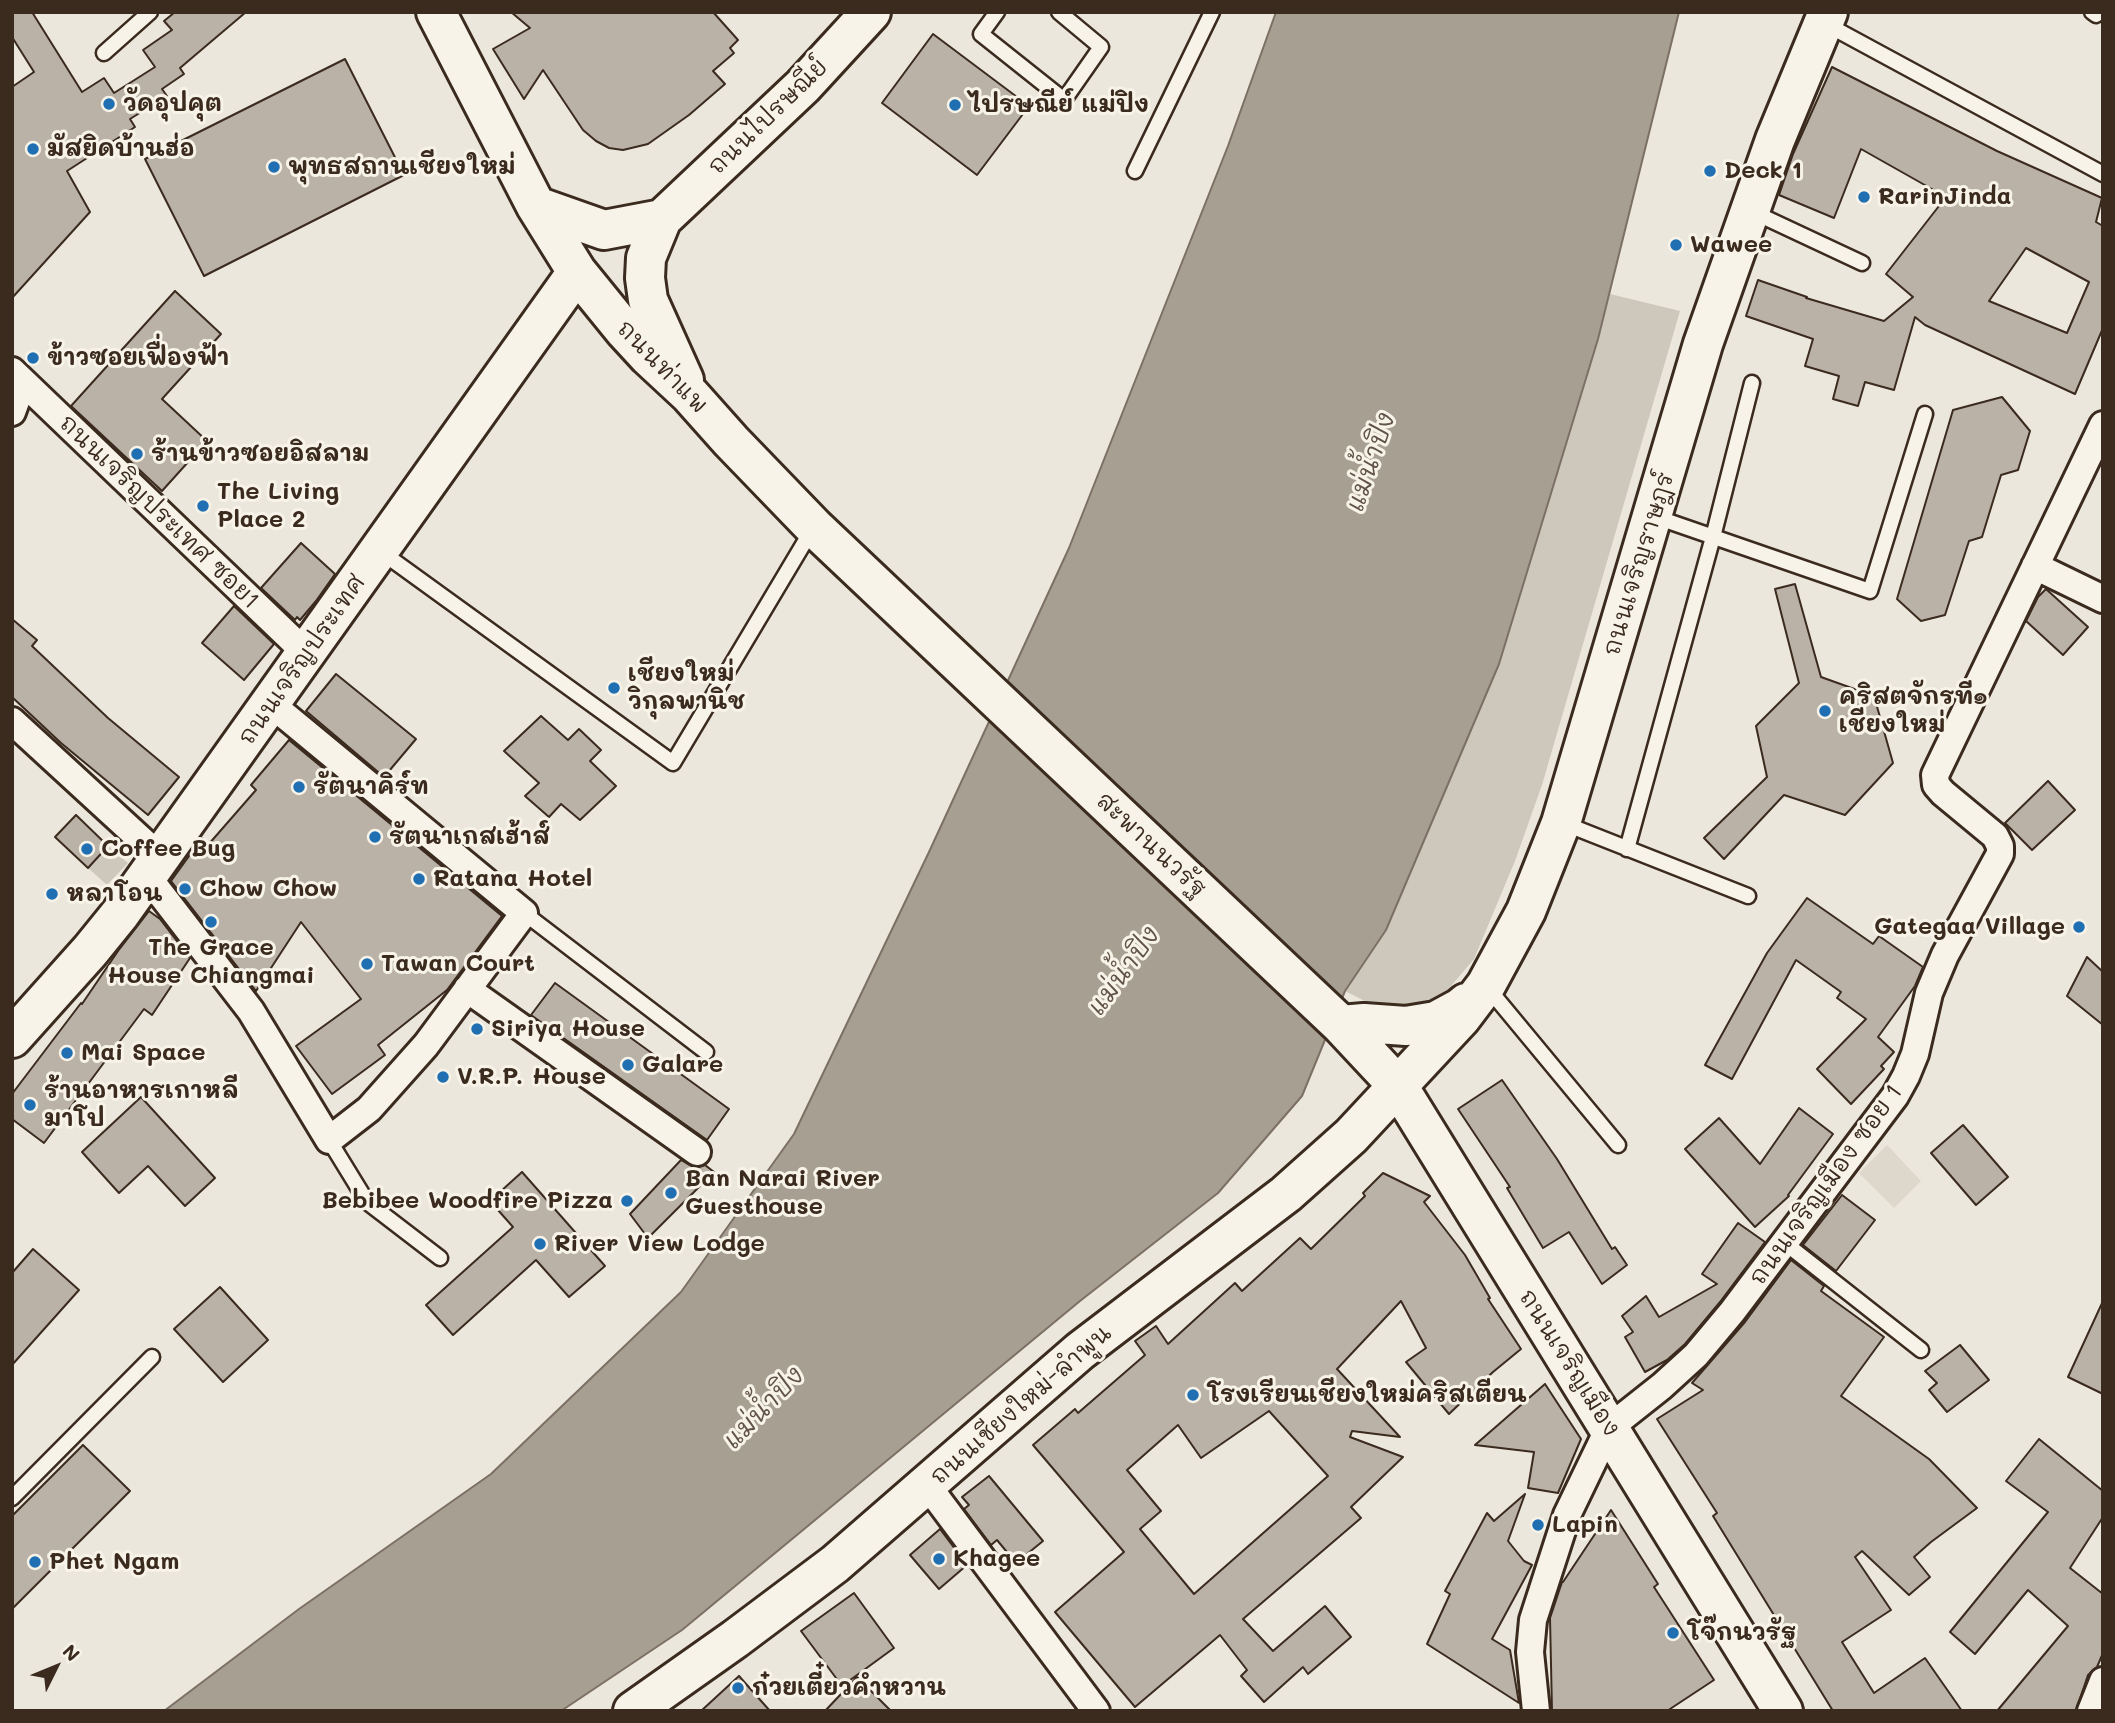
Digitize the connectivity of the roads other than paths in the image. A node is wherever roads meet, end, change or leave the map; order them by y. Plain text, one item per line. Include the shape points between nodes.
1 (150, 12) edge
2 (436, 12) edge
3 (871, 12) edge
4 (997, 12) edge
5 (1059, 12) edge
6 (1212, 12) edge
7 (1826, 18) edge
8 (104, 53) dead end
9 (1135, 172) dead end
10 (2103, 174) edge
11 (536, 206) junction
12 (1750, 211) junction
13 (662, 219) junction
14 (1861, 263) dead end
15 (578, 272) junction
16 (18, 377) edge
17 (1752, 383) dead end
18 (690, 395) junction
19 (12, 412) edge
20 (1925, 414) dead end
21 (2103, 425) edge
22 (1653, 516) junction
23 (814, 527) junction
24 (1713, 537) junction
25 (379, 551) junction
26 (2035, 566) junction
27 (2103, 599) edge
28 (306, 653) junction
29 (961, 666) joint
30 (271, 704) junction
31 (12, 721) edge
32 (1562, 823) junction
33 (1627, 849) junction
34 (154, 866) junction
35 (1748, 896) dead end
36 (524, 913) junction
37 (1486, 985) junction
38 (467, 989) junction
39 (1341, 1025) junction
40 (12, 1038) edge
41 (706, 1052) dead end
42 (1398, 1086) junction
43 (329, 1140) junction
44 (1618, 1145) dead end
45 (697, 1152) dead end
46 (1785, 1242) junction
47 (440, 1258) dead end
48 (1921, 1350) dead end
49 (152, 1357) dead end
50 (1609, 1428) junction
51 (927, 1485) junction
52 (12, 1498) edge
53 (2103, 1681) edge
54 (633, 1711) edge
55 (1096, 1711) edge
56 (1536, 1711) edge
57 (1783, 1711) edge
58 (2091, 1711) edge

1 - 8 lane
2 - 11 main road, ถนนท่าแพ
3 - 13 main road, ถนนไปรษณีย์ via 803,86
4 - 5 lane via 981,34 1064,100 1101,47
6 - 9 lane
7 - 10 lane
7 - 12 main road, ถนนเจริญราษฎร์
11 - 13 main road via 604,230
11 - 15 main road, ถนนท่าแพ
12 - 14 lane
12 - 22 main road, ถนนเจริญราษฎร์ via 1703,344
13 - 18 main road, ถนนไปรษณีย์ via 646,258 646,289
15 - 18 main road, ถนนท่าแพ via 632,339
15 - 25 main road, ถนนเจริญประเทศ
16 - 19 street
16 - 28 street, ถนนเจริญประเทศ ซอย1
17 - 24 lane
18 - 23 main road, ถนนท่าแพ
20 - 24 lane via 1870,591
21 - 26 street, ถนนเจริญเมือง ซอย 1
22 - 24 lane
22 - 32 main road, ถนนเจริญราษฎร์
23 - 25 lane via 673,763
23 - 29 main road, ถนนท่าแพ
24 - 33 lane
25 - 28 main road, ถนนเจริญประเทศ
26 - 27 street
26 - 46 street, ถนนเจริญเมือง ซอย 1 via 1934,775 1943,793 1995,836 2000,854 1945,955 1929,993 1915,1054 1895,1096
28 - 30 main road, ถนนเจริญประเทศ
29 - 39 main road, สะพานนวรัฐ
30 - 34 main road, ถนนเจริญประเทศ
30 - 36 street
31 - 34 street
32 - 33 lane
32 - 37 main road, ถนนเจริญราษฎร์ via 1526,911
33 - 35 lane
34 - 40 main road, ถนนเจริญประเทศ via 90,951
34 - 43 street via 251,1011
36 - 38 street
36 - 41 lane
37 - 39 main road via 1436,1021 1406,1026
37 - 42 main road, ถนนเจริญราษฎร์
37 - 44 lane
38 - 43 street via 426,1045 369,1109
38 - 45 street
39 - 42 main road, ถนนเจริญเมือง
42 - 50 main road, ถนนเจริญเมือง
42 - 51 main road, ถนนเชียงใหม่-ลำพูน via 1286,1194 1080,1351
43 - 47 lane via 368,1202
46 - 48 lane
46 - 50 street, ถนนเจริญเมือง ซอย 1 via 1696,1355
49 - 52 lane
50 - 56 street via 1567,1515 1533,1620 1530,1652
50 - 57 main road, ถนนเจริญเมือง
51 - 54 main road, ถนนเชียงใหม่-ลำพูน via 835,1564
51 - 55 street
53 - 58 street

